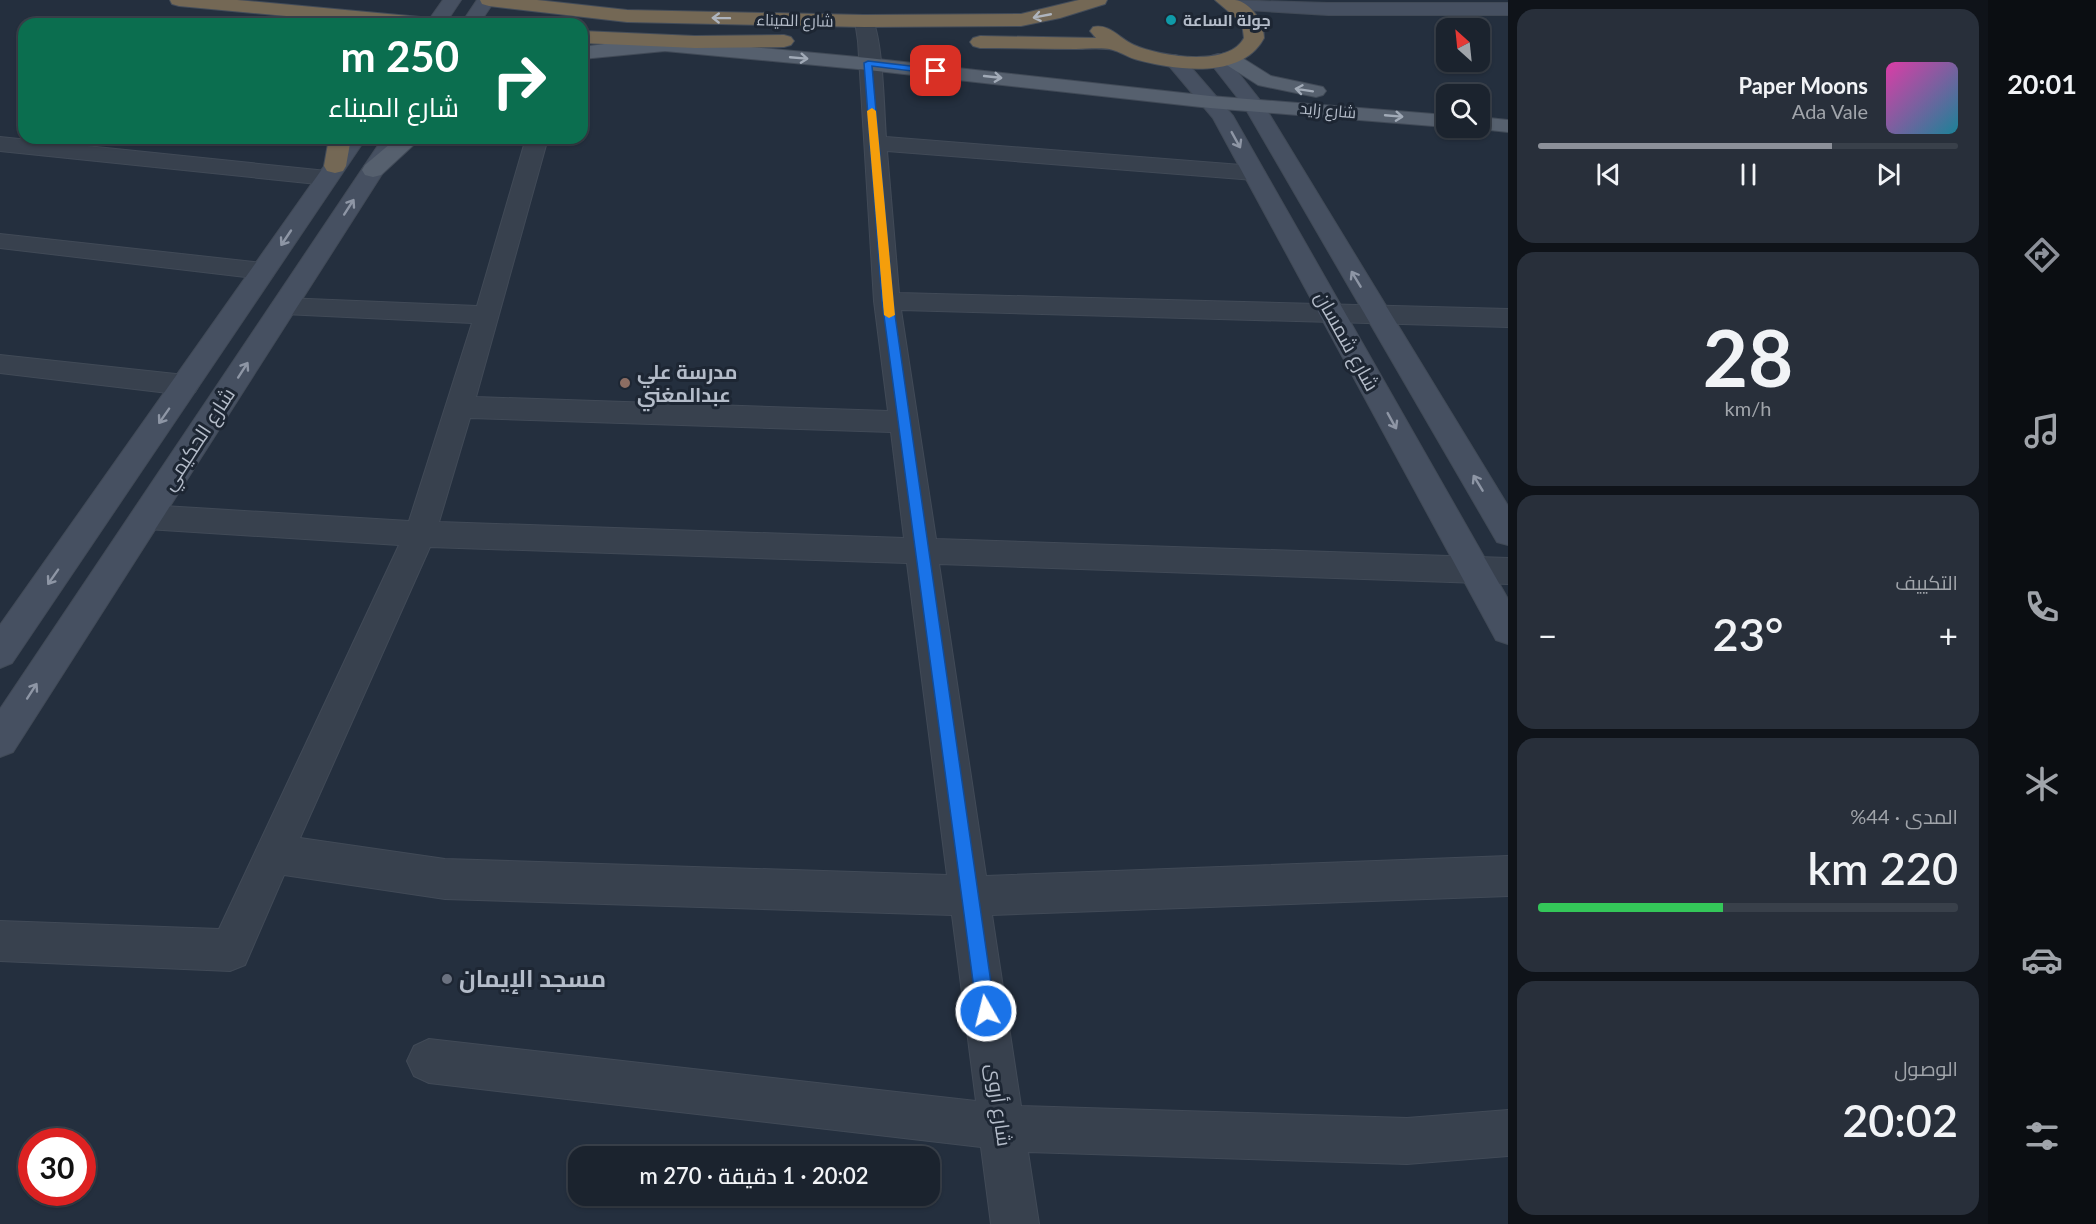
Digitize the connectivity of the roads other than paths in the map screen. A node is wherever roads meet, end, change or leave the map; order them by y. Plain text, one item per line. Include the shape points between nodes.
1 (179, 0) edge
2 (452, 0) edge
3 (488, 0) edge
4 (1099, 0) edge
5 (1228, 2) edge
6 (284, 9) junction
7 (1508, 9) edge
8 (303, 18) edge
9 (373, 18) edge
10 (438, 18) edge
11 (474, 18) edge
12 (1508, 25) edge
13 (1309, 27) dead end
14 (588, 37) edge
15 (615, 39) junction
16 (822, 41) dead end
17 (867, 41) junction
18 (962, 42) dead end
19 (1118, 44) junction
20 (682, 48) junction
21 (588, 52) edge
22 (1223, 59) junction
23 (1174, 61) junction
24 (1388, 97) dead end
25 (1210, 102) junction
26 (1253, 104) junction
27 (1436, 120) edge
28 (1490, 124) edge
29 (1508, 126) edge
30 (874, 143) junction
31 (0, 144) edge
32 (339, 144) edge
33 (351, 144) edge
34 (390, 144) edge
35 (403, 144) edge
36 (535, 144) edge
37 (373, 170) junction
38 (332, 172) junction
39 (1254, 173) junction
40 (0, 241) edge
41 (263, 272) junction
42 (887, 301) junction
43 (285, 306) junction
44 (1331, 312) junction
45 (1377, 313) junction
46 (487, 315) junction
47 (1508, 318) edge
48 (0, 364) edge
49 (185, 385) junction
50 (458, 407) junction
51 (904, 422) junction
52 (147, 517) junction
53 (1508, 533) edge
54 (420, 534) junction
55 (922, 552) junction
56 (1475, 570) junction
57 (1508, 571) edge
58 (1508, 630) edge
59 (0, 653) edge
60 (0, 740) edge
61 (275, 854) junction
62 (1508, 876) edge
63 (970, 896) junction
64 (0, 941) edge
65 (429, 1061) dead end
66 (1002, 1126) junction
67 (1508, 1133) edge
68 (1016, 1224) edge

1 - 6 highway
2 - 10 main road
3 - 11 main road
17 -> 3 highway, شارع الميناء
4 -> 17 highway, شارع الميناء via 1021,20
4 - 19 highway via 1092,16 1096,26
5 - 7 main road via 1328,9
5 - 22 highway via 1265,30 1249,46
6 - 8 highway
6 - 9 highway
12 - 13 main road
14 - 15 highway, شارع الميناء
15 - 16 highway, شارع الميناء
15 - 20 main road, شارع الميناء
20 -> 17 main road, شارع الميناء
17 -> 25 main road, شارع الميناء
17 - 30 street, شارع أروى
18 - 19 highway
19 - 23 highway
20 - 21 main road via 629,47
22 - 23 highway
24 -> 22 main road, شارع زايد via 1290,87 1265,81
22 - 26 main road, شارع شمسان
23 - 25 main road, شارع شمسان
25 - 26 main road, شارع زايد
25 -> 39 main road, شارع شمسان
26 -> 27 main road, شارع زايد
45 -> 26 main road, شارع شمسان
28 - 29 main road
30 - 39 street
30 - 42 street, شارع أروى
31 - 38 street
32 - 38 highway
33 - 38 main road, شارع الحكيمي
34 - 37 main road, شارع الحكيمي
35 - 37 main road
36 - 46 street
43 -> 37 main road, شارع الحكيمي
38 -> 41 main road, شارع الحكيمي
39 - 44 main road, شارع شمسان
40 - 41 street
41 - 49 main road, شارع الحكيمي
42 - 44 street
42 - 51 street, شارع أروى
43 - 46 street
52 -> 43 main road, شارع الحكيمي
44 - 45 street
44 -> 56 main road, شارع شمسان
45 - 47 street
53 -> 45 main road, شارع شمسان
46 - 50 street
48 - 49 street
49 -> 59 main road, شارع الحكيمي
50 - 51 street
50 - 54 street
51 - 55 street, شارع أروى
52 - 54 street
60 -> 52 main road, شارع الحكيمي
54 - 55 street
54 - 61 street
55 - 56 street
55 - 63 street, شارع أروى
56 - 57 street
56 - 58 main road, شارع شمسان
61 - 63 street via 445,879
61 - 64 street via 230,950
62 - 63 street
63 - 66 street, شارع أروى
65 - 66 street
66 - 67 street via 1407,1141
66 - 68 street, شارع أروى

